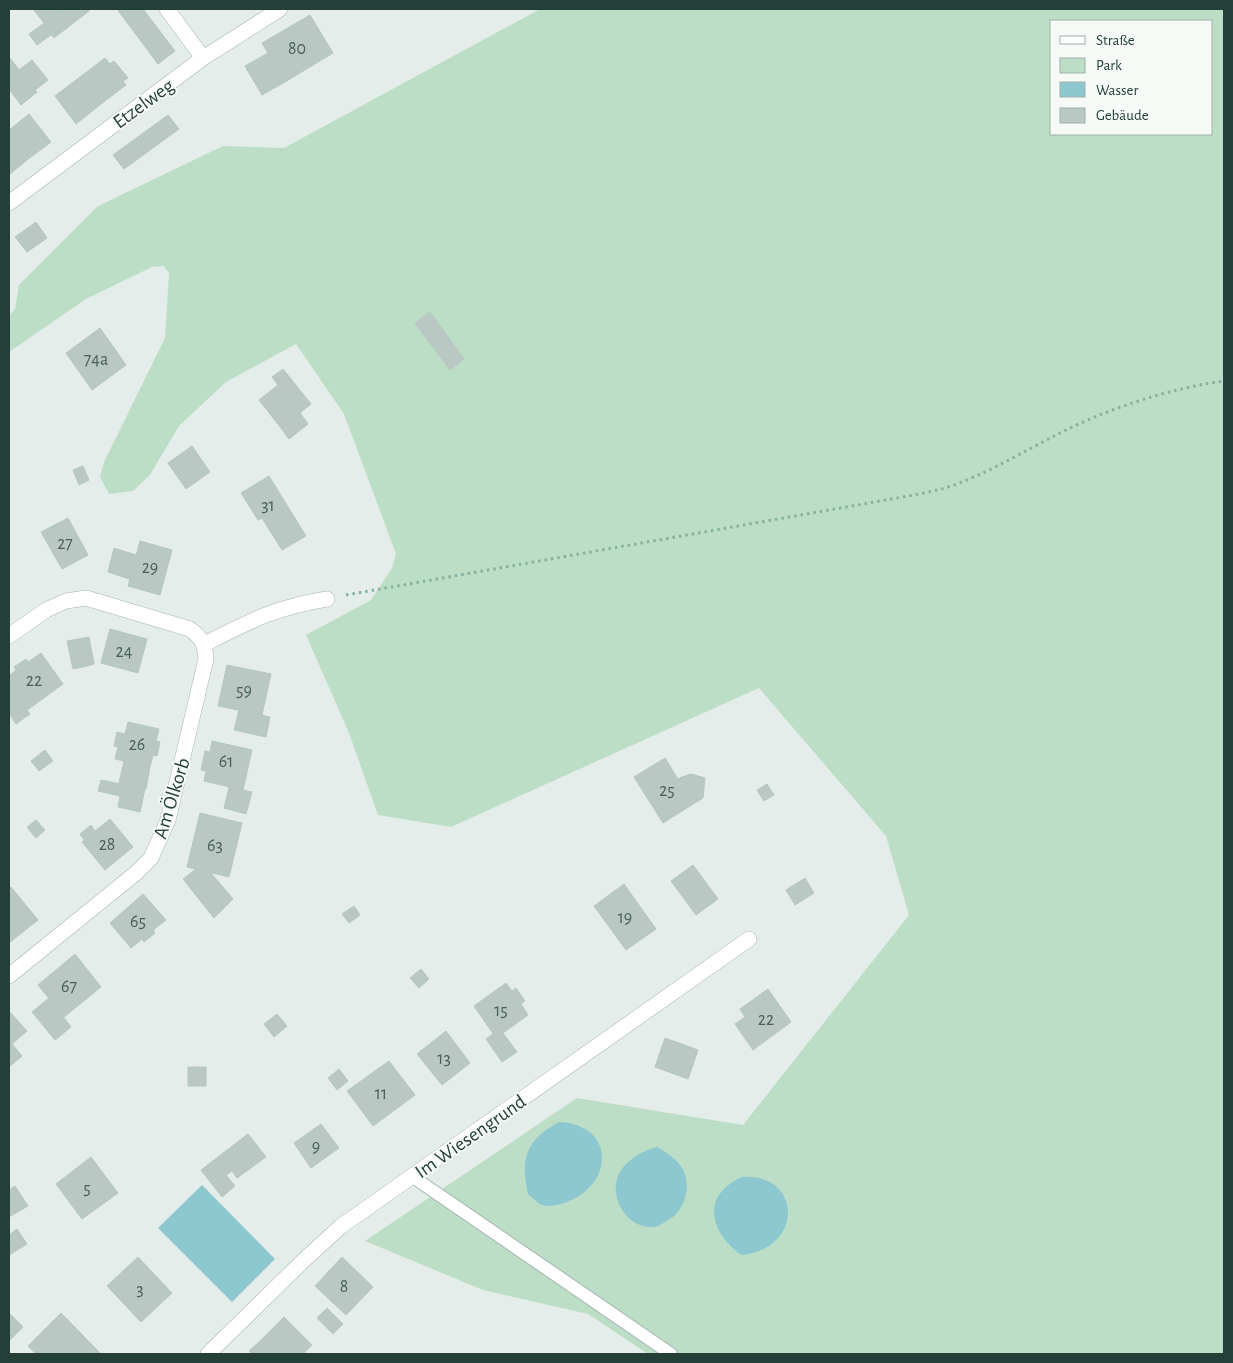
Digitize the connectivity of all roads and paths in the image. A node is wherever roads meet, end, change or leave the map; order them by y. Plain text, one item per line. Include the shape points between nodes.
1 (167, 9) edge
2 (280, 9) edge
3 (204, 58) junction
4 (9, 202) edge
5 (1224, 381) edge
6 (327, 599) joint
7 (9, 636) edge
8 (205, 644) junction
9 (749, 938) dead end
10 (9, 976) edge
11 (413, 1176) junction
12 (208, 1354) edge
13 (671, 1354) edge

1 - 3 street
2 - 3 street, Etzelweg
3 - 4 street, Etzelweg
5 - 6 path via 1174,391 1103,414 1004,463 946,487
6 - 8 street via 292,605 262,615
7 - 8 street via 46,610 66,601 86,598 180,624 198,635
8 - 10 street, Am Ölkorb via 203,678 168,820 151,858 136,874
9 - 11 street, Im Wiesengrund
11 - 12 street, Im Wiesengrund via 340,1228
11 - 13 lane

